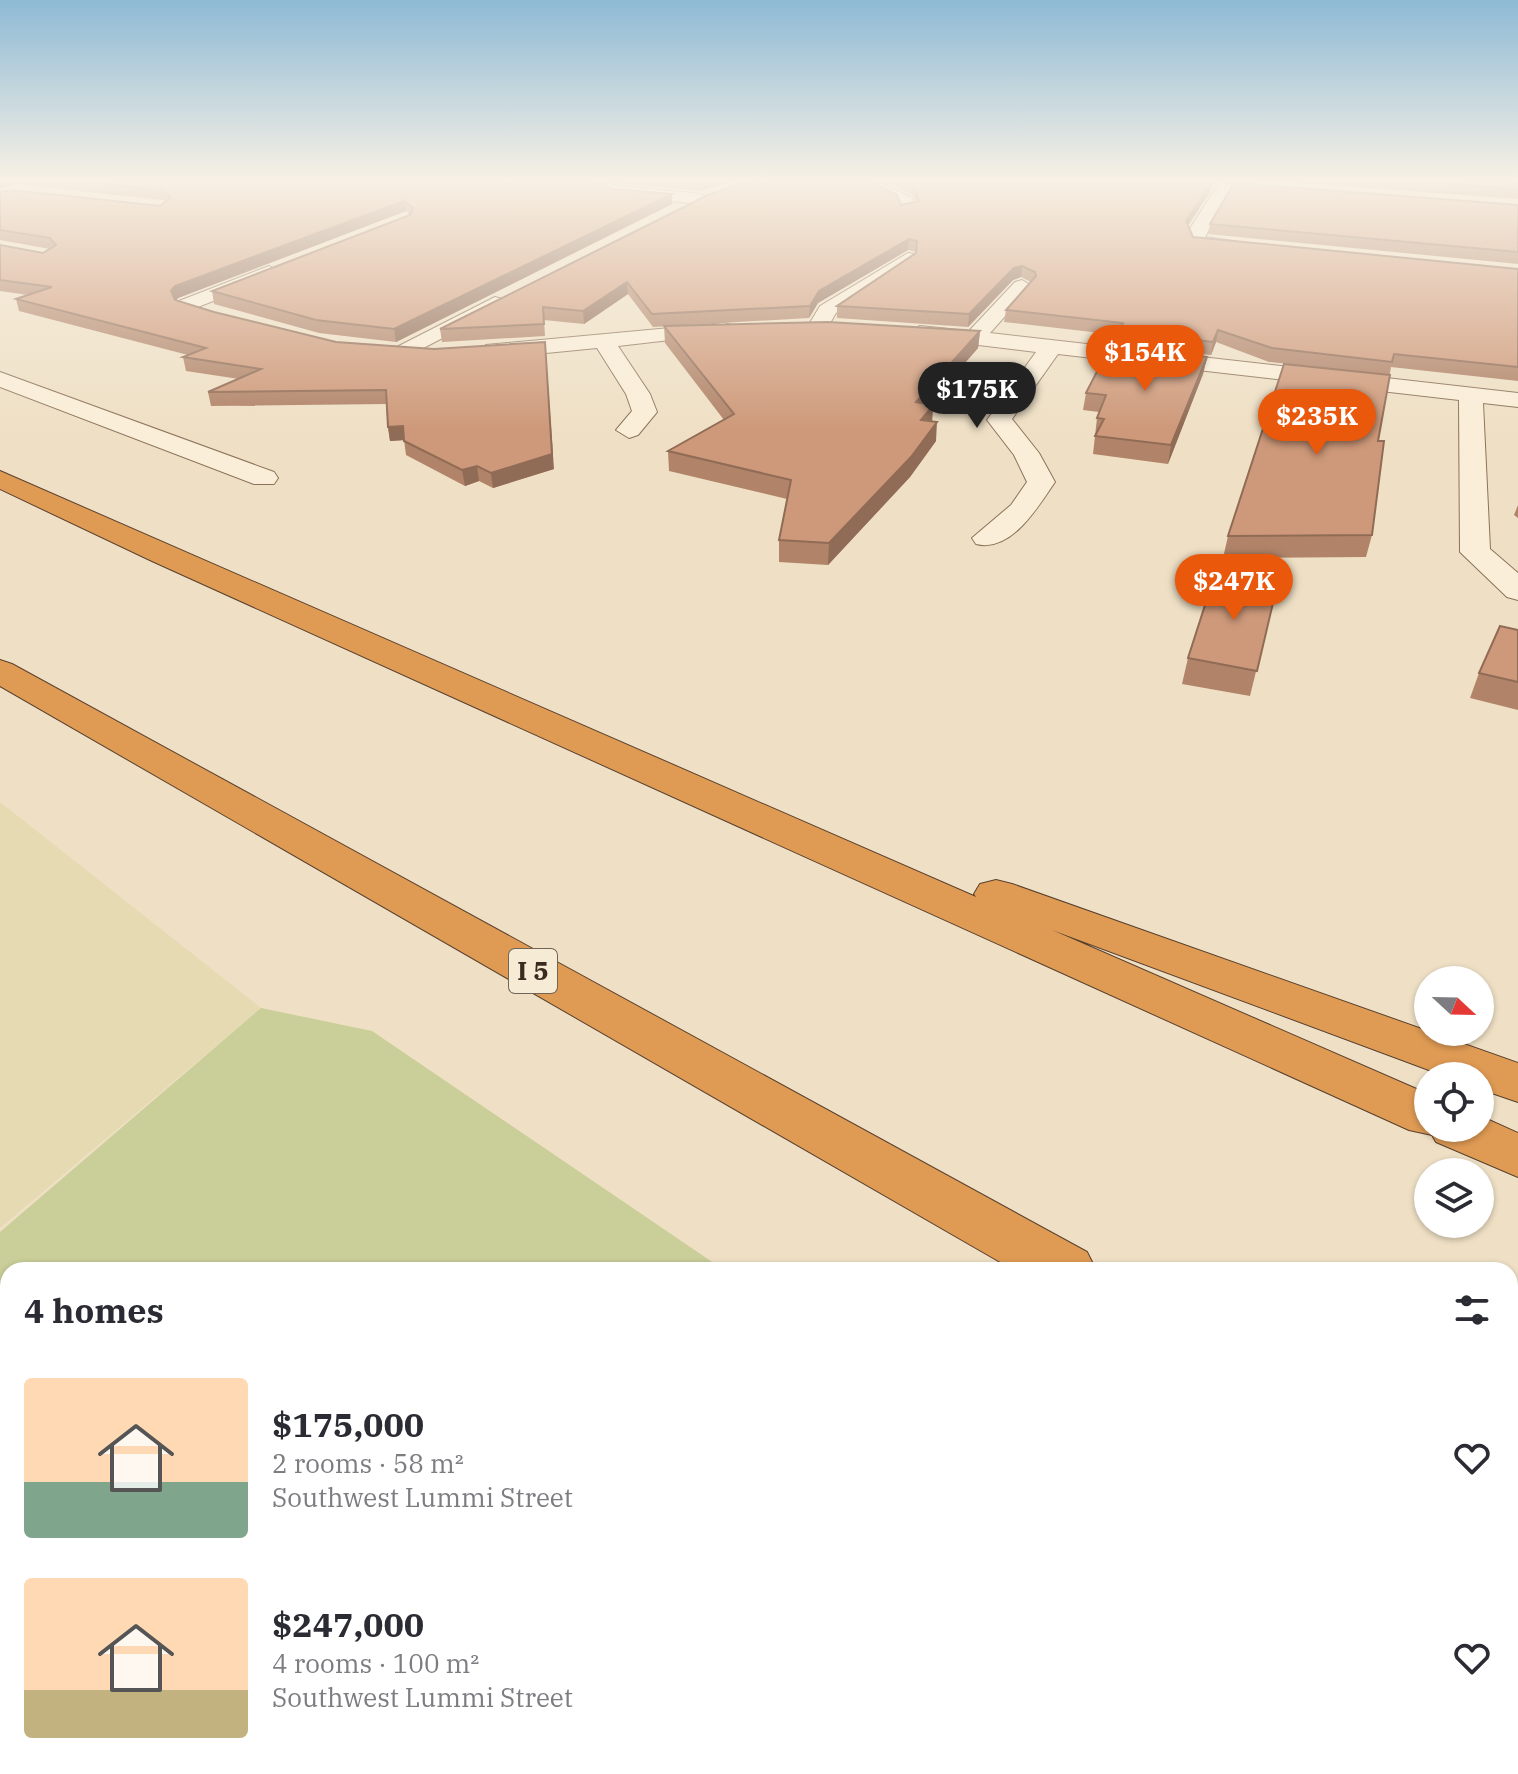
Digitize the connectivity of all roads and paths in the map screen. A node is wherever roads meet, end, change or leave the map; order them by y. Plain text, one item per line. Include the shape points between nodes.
1 (899, 264) edge
2 (288, 265) edge
3 (1022, 286) edge
4 (508, 297) edge
5 (213, 313) edge
6 (846, 327) edge
7 (744, 328) edge
8 (898, 330) edge
9 (974, 338) junction
10 (603, 340) junction
11 (1052, 347) junction
12 (373, 349) edge
13 (400, 351) junction
14 (0, 379) edge
15 (1471, 395) junction
16 (1518, 400) edge
17 (629, 430) dead end
18 (264, 478) dead end
19 (0, 479) edge
20 (987, 538) dead end
21 (1518, 590) edge
22 (0, 671) edge
23 (659, 772) junction
24 (1518, 1083) edge
25 (1414, 1110) edge
26 (1486, 1142) edge
27 (1518, 1156) edge
28 (1052, 1262) edge

1 - 6 street via 808,326
2 - 5 street via 186,305
3 - 9 street
4 - 13 street
7 - 10 street
8 - 9 street
9 - 11 street
10 - 13 street
10 - 17 street via 645,412
11 - 15 street via 1340,369
11 - 20 street via 999,420 1041,482 1021,511
12 - 13 street
14 - 18 street
15 - 16 street
15 - 21 street via 1475,552
19 - 23 highway
22 - 28 highway, I 5
23 - 24 highway
23 - 25 highway
26 - 27 highway

